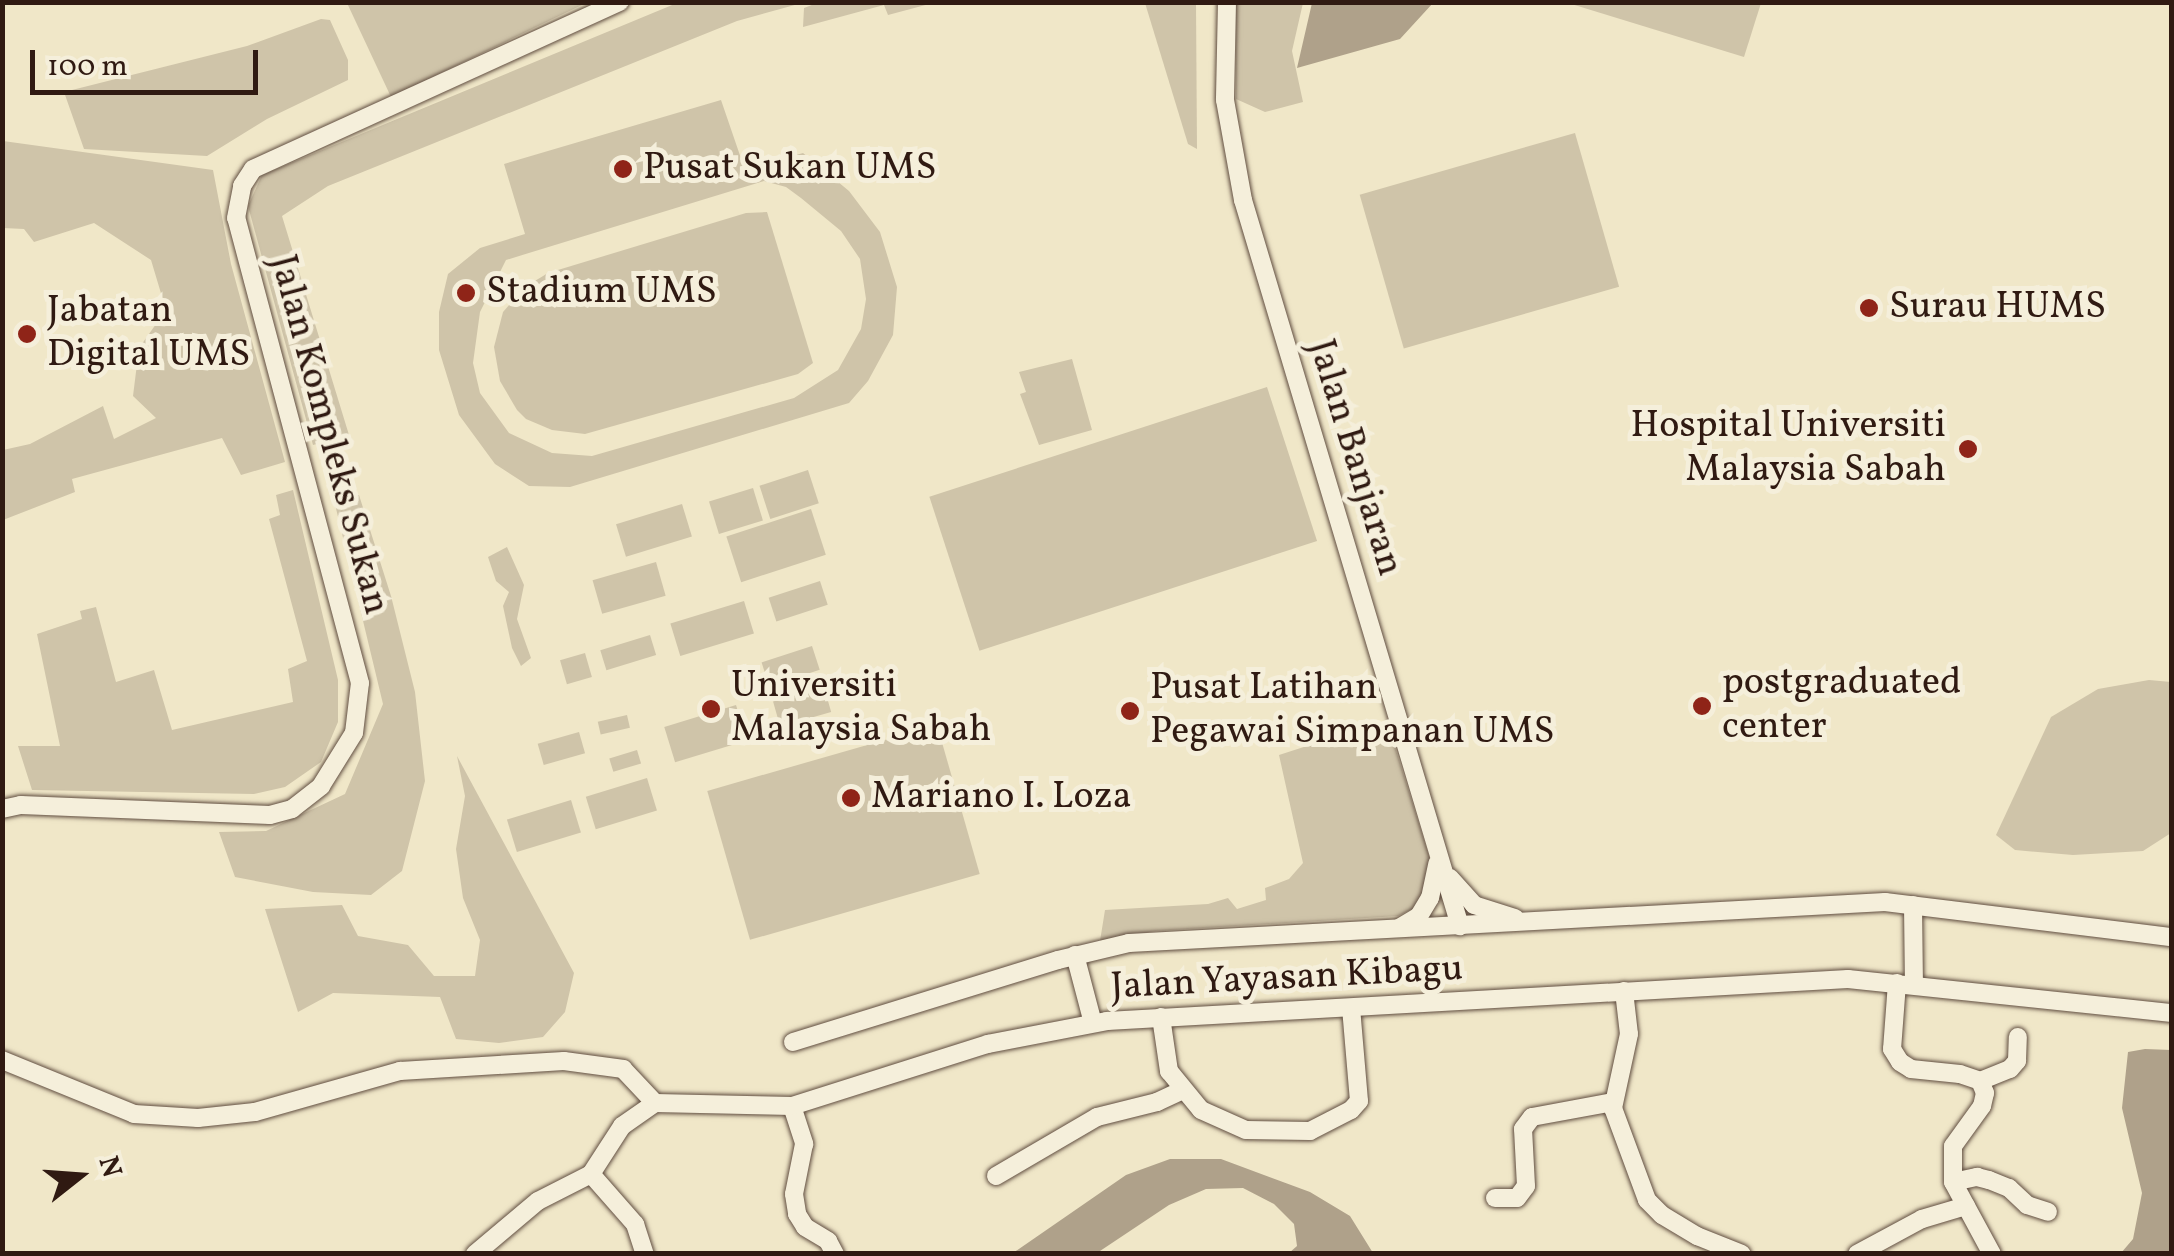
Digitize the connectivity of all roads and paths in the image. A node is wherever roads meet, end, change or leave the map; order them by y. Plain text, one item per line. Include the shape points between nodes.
1 (620, 2) edge
2 (1227, 2) edge
3 (2, 809) edge
4 (1438, 856) junction
5 (1913, 905) junction
6 (1527, 922) junction
7 (1460, 926) junction
8 (1399, 928) junction
9 (2172, 937) edge
10 (1075, 955) junction
11 (1905, 984) junction
12 (1624, 991) junction
13 (1350, 1008) junction
14 (2172, 1013) edge
15 (1161, 1017) junction
16 (1093, 1023) junction
17 (2018, 1037) dead end
18 (793, 1042) dead end
19 (2, 1060) edge
20 (1980, 1081) junction
21 (1182, 1091) junction
22 (1613, 1102) junction
23 (656, 1104) junction
24 (792, 1106) junction
25 (590, 1174) junction
26 (996, 1176) dead end
27 (1953, 1182) junction
28 (1496, 1198) dead end
29 (1966, 1206) junction
30 (2048, 1212) dead end
31 (475, 1254) edge
32 (645, 1254) edge
33 (835, 1254) edge
34 (1742, 1254) edge
35 (1856, 1254) edge
36 (1992, 1254) edge

1 - 3 street, Jalan Kompleks Sukan via 253,169 242,186 236,218 360,683 354,733 321,786 292,809 270,815
2 - 4 street, Jalan Banjaran via 1225,100 1243,200
4 - 6 street via 1474,905
4 - 7 street, Jalan Banjaran
4 - 8 street via 1430,898 1419,916
5 - 6 street via 1812,904
5 - 9 street
5 - 11 street
6 - 7 street
7 - 8 street
8 - 10 street via 1130,943
10 - 16 street
10 - 18 street
11 - 12 street, Jalan Yayasan Kibagu via 1799,980
11 - 14 street, Jalan Yayasan Kibagu
11 - 20 street via 1892,1049 1900,1062
12 - 13 street, Jalan Yayasan Kibagu
12 - 22 street via 1629,1034
13 - 15 street, Jalan Yayasan Kibagu
13 - 21 street via 1359,1100 1331,1121 1310,1131 1246,1130 1201,1110
15 - 16 street, Jalan Yayasan Kibagu
15 - 21 street via 1169,1071
16 - 24 street, Jalan Yayasan Kibagu via 988,1044
17 - 20 street via 2010,1069
19 - 23 street via 134,1114 198,1118 255,1112 400,1070 564,1061 623,1069
20 - 27 street via 1982,1106 1953,1146
21 - 26 street via 1098,1117
22 - 28 street via 1532,1116 1523,1129 1526,1186 1516,1198
22 - 34 street via 1647,1200 1697,1236
23 - 24 street, Jalan Yayasan Kibagu
23 - 25 street via 622,1126
24 - 33 street via 804,1144 794,1194 798,1214
25 - 31 street via 538,1201
25 - 32 street via 634,1224
27 - 29 street
27 - 30 street via 1990,1180
29 - 35 street via 1922,1219
29 - 36 street

